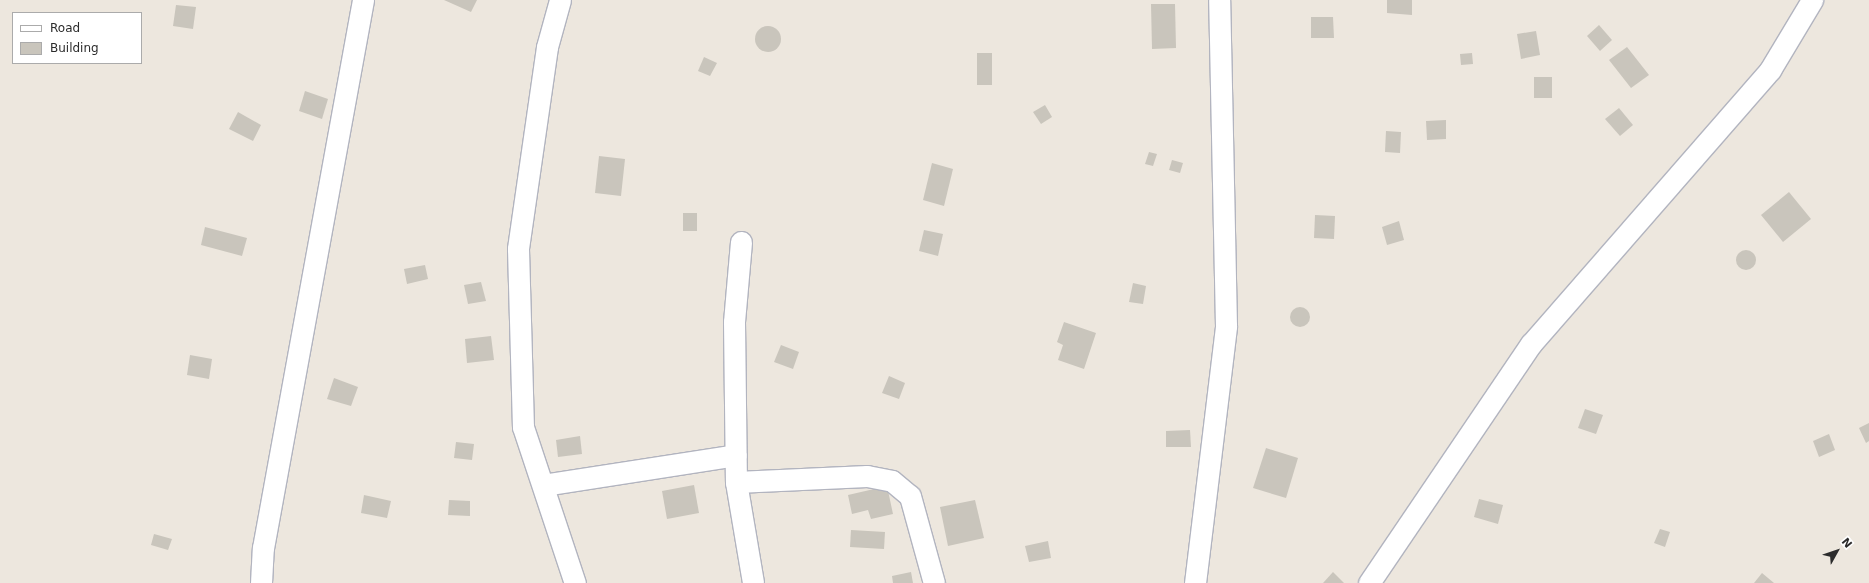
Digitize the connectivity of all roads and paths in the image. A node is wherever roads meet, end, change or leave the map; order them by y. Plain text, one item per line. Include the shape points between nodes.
1 (363, 0) edge
2 (560, 0) edge
3 (1219, 0) edge
4 (1812, 0) edge
5 (741, 242) dead end
6 (736, 455) junction
7 (736, 482) junction
8 (543, 485) junction
9 (261, 583) edge
10 (575, 583) edge
11 (753, 583) edge
12 (934, 583) edge
13 (1195, 583) edge
14 (1369, 583) edge

1 - 9 street via 263,548
2 - 8 street via 547,47 518,249 524,426
3 - 13 street via 1226,326
4 - 14 street via 1770,70 1531,344
5 - 6 street via 734,322
6 - 7 street
6 - 8 street
7 - 11 street
7 - 12 street via 867,476 892,481 910,496
8 - 10 street

